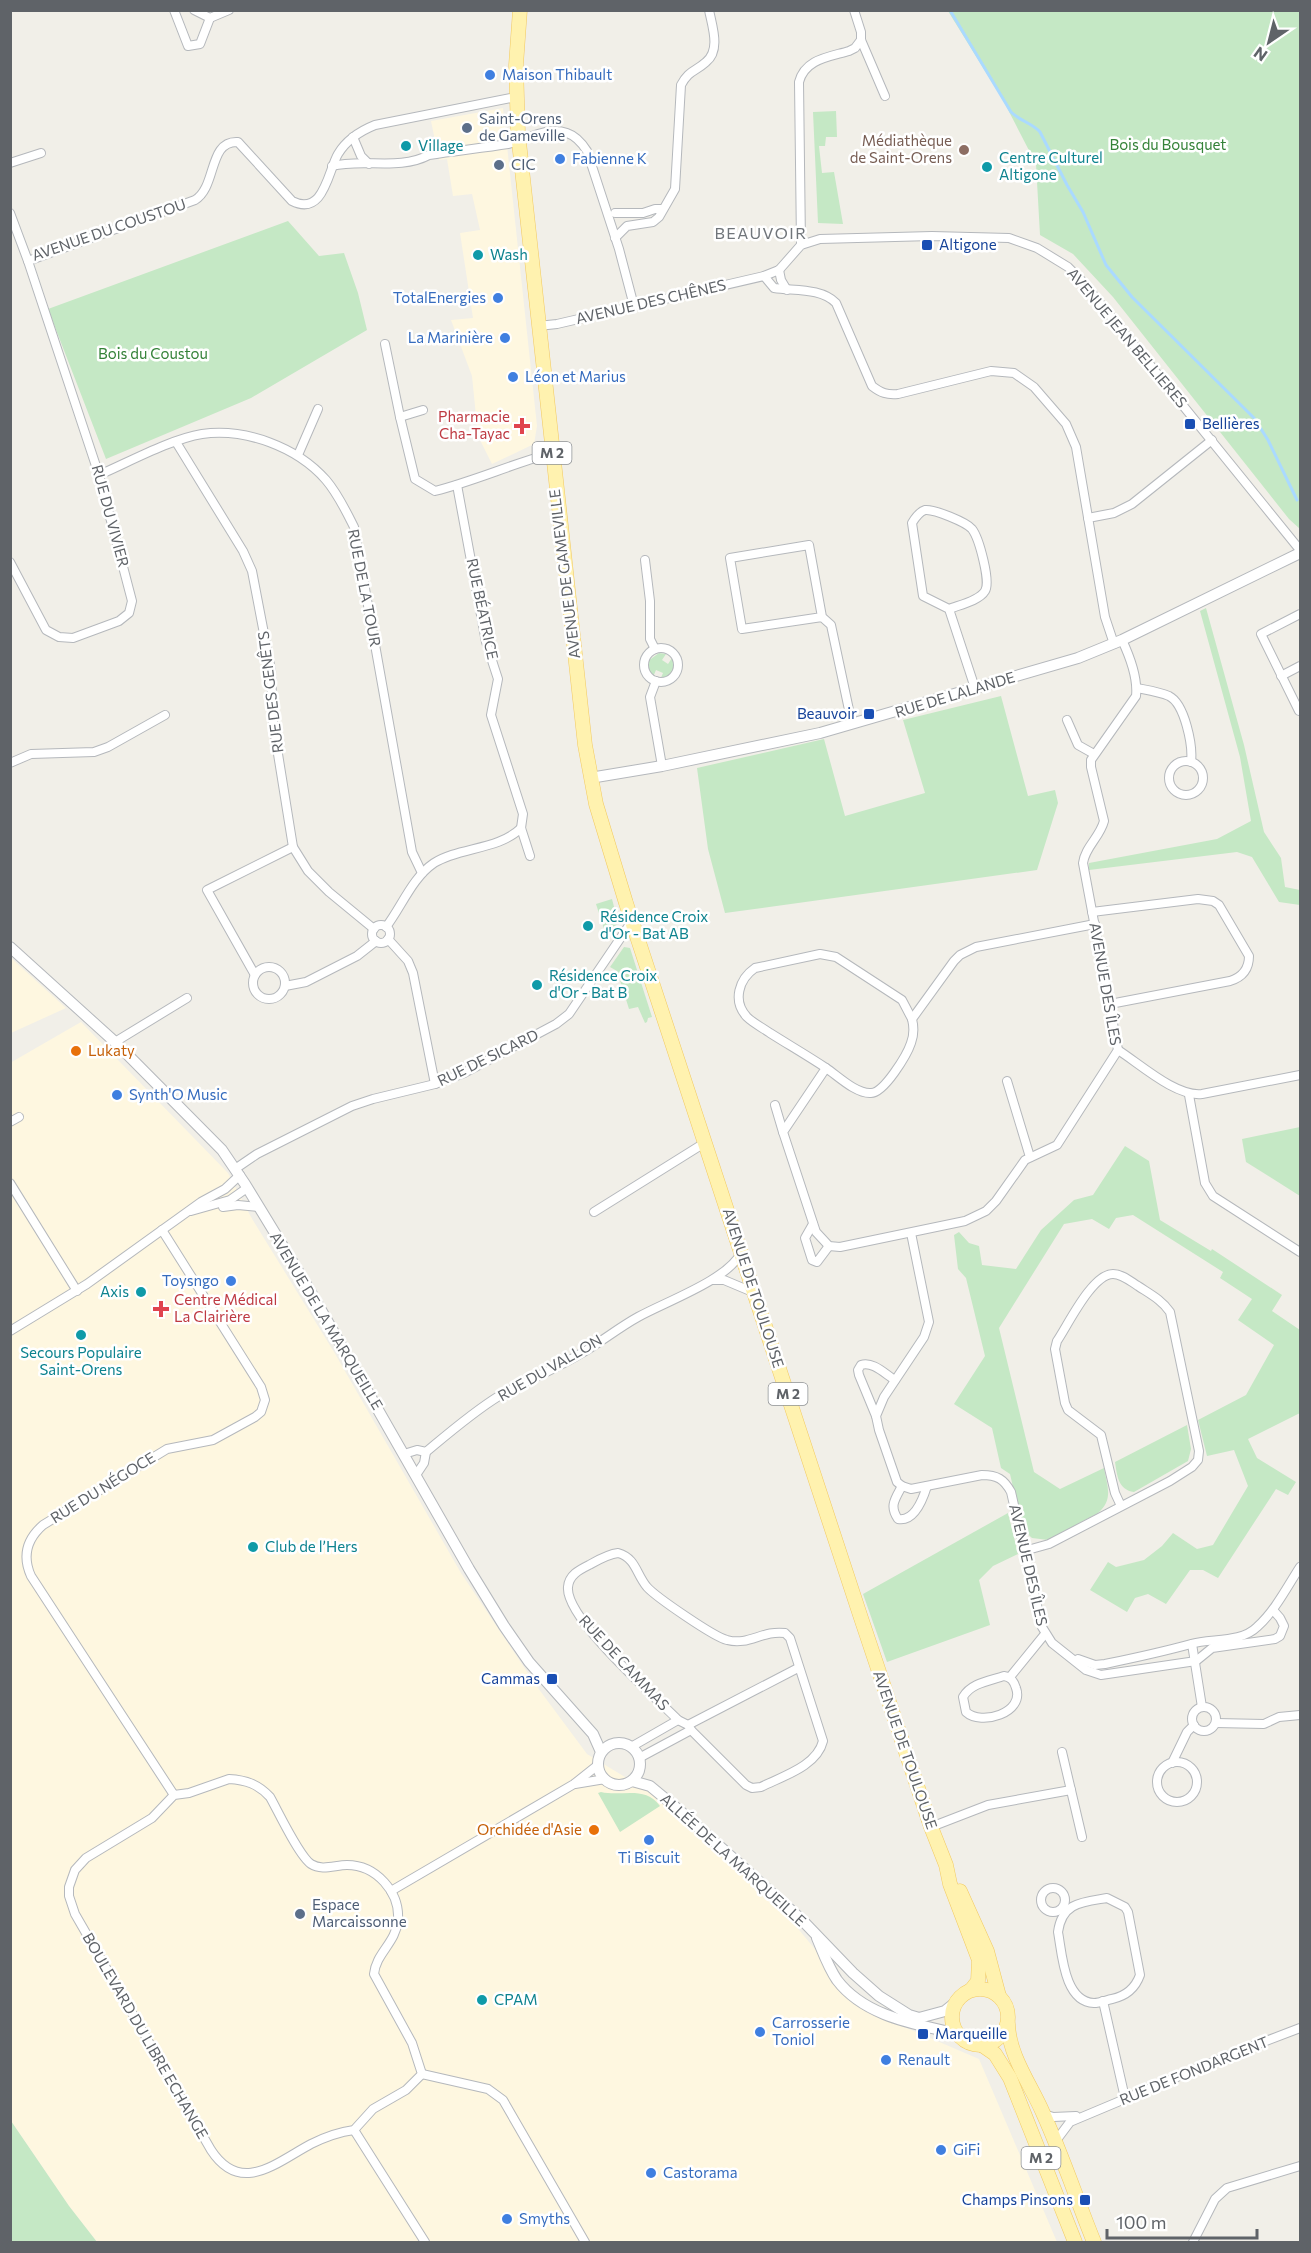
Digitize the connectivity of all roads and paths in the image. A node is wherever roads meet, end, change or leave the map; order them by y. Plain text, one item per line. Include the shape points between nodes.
1 (174, 10) edge
2 (194, 10) edge
3 (229, 10) edge
4 (520, 10) edge
5 (709, 10) edge
6 (854, 10) edge
7 (210, 18) junction
8 (861, 40) junction
9 (885, 96) dead end
10 (516, 97) junction
11 (353, 137) junction
12 (519, 140) junction
13 (41, 153) dead end
14 (10, 163) edge
15 (369, 165) junction
16 (333, 166) junction
17 (604, 202) junction
18 (662, 209) junction
19 (10, 213) edge
20 (615, 213) junction
21 (627, 226) junction
22 (615, 238) junction
23 (801, 245) junction
24 (28, 261) junction
25 (778, 270) junction
26 (764, 276) junction
27 (787, 290) junction
28 (634, 306) junction
29 (538, 327) junction
30 (385, 344) dead end
31 (318, 409) dead end
32 (423, 410) dead end
33 (400, 417) junction
34 (1212, 440) junction
35 (177, 442) junction
36 (552, 453) junction
37 (298, 455) junction
38 (99, 475) junction
39 (457, 485) junction
40 (1088, 518) junction
41 (1300, 551) edge
42 (645, 560) dead end
43 (10, 562) edge
44 (948, 609) junction
45 (1300, 614) edge
46 (822, 617) junction
47 (1118, 642) junction
48 (655, 649) junction
49 (1300, 667) edge
50 (1281, 676) junction
51 (656, 681) junction
52 (975, 688) junction
53 (1137, 688) junction
54 (1300, 711) edge
55 (165, 715) dead end
56 (1067, 720) dead end
57 (852, 724) junction
58 (1094, 754) junction
59 (1191, 762) junction
60 (10, 763) edge
61 (662, 766) junction
62 (590, 778) junction
63 (521, 828) junction
64 (293, 847) junction
65 (530, 856) dead end
66 (422, 873) junction
67 (1092, 912) junction
68 (632, 921) junction
69 (1095, 924) junction
70 (386, 927) junction
71 (374, 929) junction
72 (388, 939) junction
73 (376, 941) junction
74 (10, 947) edge
75 (255, 975) junction
76 (285, 986) junction
77 (187, 998) dead end
78 (1110, 1004) junction
79 (912, 1019) junction
80 (115, 1042) junction
81 (1118, 1050) junction
82 (826, 1068) junction
83 (1300, 1075) edge
84 (1007, 1081) dead end
85 (435, 1084) junction
86 (1189, 1095) junction
87 (775, 1105) dead end
88 (783, 1132) junction
89 (706, 1142) junction
90 (1030, 1157) junction
91 (237, 1172) junction
92 (10, 1183) edge
93 (247, 1188) junction
94 (258, 1206) junction
95 (201, 1209) junction
96 (188, 1212) junction
97 (594, 1212) dead end
98 (813, 1224) junction
99 (162, 1230) junction
100 (911, 1233) junction
101 (829, 1246) junction
102 (742, 1252) junction
103 (1300, 1252) edge
104 (713, 1280) junction
105 (77, 1291) junction
106 (755, 1293) junction
107 (10, 1331) edge
108 (895, 1380) junction
109 (876, 1416) junction
110 (426, 1452) junction
111 (404, 1454) junction
112 (416, 1475) junction
113 (902, 1486) junction
114 (927, 1486) junction
115 (1121, 1506) junction
116 (1023, 1551) junction
117 (1300, 1567) edge
118 (1273, 1610) junction
119 (1045, 1634) junction
120 (1052, 1643) junction
121 (1192, 1644) junction
122 (1196, 1661) junction
123 (798, 1668) junction
124 (1010, 1677) junction
125 (1202, 1707) junction
126 (1300, 1715) edge
127 (678, 1720) junction
128 (1216, 1723) junction
129 (1194, 1725) junction
130 (689, 1728) junction
131 (593, 1734) junction
132 (614, 1744) junction
133 (631, 1747) junction
134 (601, 1752) junction
135 (1062, 1752) dead end
136 (639, 1758) junction
137 (1172, 1763) junction
138 (598, 1765) junction
139 (639, 1771) junction
140 (605, 1779) junction
141 (632, 1781) junction
142 (574, 1784) junction
143 (650, 1786) junction
144 (1071, 1790) junction
145 (174, 1796) junction
146 (931, 1827) junction
147 (1082, 1837) dead end
148 (946, 1865) junction
149 (391, 1891) junction
150 (1064, 1903) junction
151 (1078, 1903) junction
152 (1060, 1913) junction
153 (816, 1935) junction
154 (971, 1990) junction
155 (999, 1996) junction
156 (1103, 2001) junction
157 (955, 2003) junction
158 (1008, 2024) junction
159 (1300, 2028) edge
160 (958, 2034) junction
161 (982, 2045) junction
162 (422, 2074) junction
163 (1125, 2098) junction
164 (1044, 2114) junction
165 (1088, 2114) junction
166 (354, 2130) junction
167 (1055, 2142) junction
168 (1300, 2166) edge
169 (425, 2242) edge
170 (585, 2242) edge
171 (1075, 2242) edge
172 (1094, 2242) edge
173 (1193, 2242) edge

1 - 7 street via 188,46 200,44
2 - 7 street
3 - 7 street
4 - 10 main road, AVENUE DE GAMEVILLE / M 2
5 - 18 street via 713,50 706,63 687,74 681,85 675,189
6 - 8 street
8 - 9 street
8 - 23 street via 849,51 807,64 801,73
10 - 11 street via 375,125
10 - 12 main road, AVENUE DE GAMEVILLE / M 2
11 - 15 street
11 - 16 street via 339,152
12 - 15 street via 418,160
12 - 17 street via 555,131 573,136 587,152
12 - 29 main road, AVENUE DE GAMEVILLE / M 2
13 - 14 street
15 - 16 street via 346,162
16 - 24 street, AVENUE DU COUSTOU via 321,196 298,204 238,142 227,142 220,149 205,192 195,200
17 - 20 street
17 - 22 street
18 - 20 street
18 - 21 street via 652,222
19 - 24 street, AVENUE DU COUSTOU
20 - 21 street
21 - 22 street
22 - 28 street
23 - 25 street
23 - 34 street, AVENUE JEAN BELLIERES via 820,239 932,236 1010,238 1037,248 1068,267 1082,281
24 - 38 street, RUE DU VIVIER
25 - 26 street
25 - 27 street
26 - 27 street via 774,288
26 - 28 street, AVENUE DES CHÊNES
27 - 40 street via 818,292 836,303 872,386 888,395 992,371 1014,373 1034,387 1066,424 1076,447
28 - 29 street, AVENUE DES CHÊNES
29 - 36 main road, AVENUE DE GAMEVILLE / M 2
30 - 33 street
31 - 37 street
32 - 33 street
33 - 39 street via 415,479 435,491
34 - 40 street via 1132,504 1114,513
34 - 41 street, AVENUE JEAN BELLIERES
35 - 37 street, RUE DE LA TOUR via 201,435 231,434 265,441
35 - 38 street, RUE DE LA TOUR
35 - 64 street, RUE DES GENÊTS via 252,571 271,670 273,723
36 - 39 street
36 - 62 main road, AVENUE DE GAMEVILLE / M 2
37 - 66 street, RUE DE LA TOUR via 326,480 354,527 412,852
38 - 43 street, RUE DU VIVIER via 132,601 129,613 119,621 73,638 58,637 46,630
39 - 63 street, RUE BÉATRICE via 486,642 498,679 491,715 523,814
40 - 47 street via 1105,617
41 - 47 street, RUE DE LALANDE
42 - 48 street via 650,639
44 - 44 street via 982,596 988,580 971,528 924,510 912,523 923,596
44 - 52 street
45 - 50 street via 1261,634
46 - 46 street via 809,545 730,558 742,629
46 - 57 street via 831,625
47 - 52 street, RUE DE LALANDE
47 - 53 street via 1131,662
48 - 51 street via 644,664 646,673
48 - 51 street via 673,652 679,666 672,678
49 - 50 street
50 - 54 street
51 - 61 street via 650,697
52 - 57 street, RUE DE LALANDE
53 - 58 street via 1132,704
53 - 59 street via 1169,696 1180,705 1192,751
55 - 60 street via 94,752 31,754
56 - 58 street via 1078,746
57 - 61 street, RUE DE LALANDE
58 - 67 street, AVENUE DES ÎLES via 1091,767 1104,821 1083,858
59 - 59 street via 1174,765 1169,774 1171,787 1184,796 1191,795 1203,783 1202,773
61 - 62 street, RUE DE LALANDE
62 - 68 main road, AVENUE DE TOULOUSE / M 2
63 - 65 street, RUE BÉATRICE
63 - 66 street via 507,838 436,861
64 - 71 street, RUE DES GENÊTS via 308,871
64 - 75 street via 207,890
66 - 70 street
67 - 69 street, AVENUE DES ÎLES
67 - 78 street via 1198,899 1213,901 1225,912 1249,956 1247,969 1238,979
68 - 85 street, RUE DE SICARD via 568,1014 556,1024 464,1073
68 - 89 main road, AVENUE DE TOULOUSE / M 2
69 - 78 street, AVENUE DES ÎLES
69 - 79 street via 968,950 954,961
70 - 71 street
70 - 72 street
71 - 73 street
72 - 73 street
72 - 85 street via 408,961 413,973
73 - 76 street via 357,956 306,982
74 - 80 street, AVENUE DE LA MARQUEILLE
75 - 76 street via 265,968 275,968 283,975
75 - 76 street via 253,986 264,998 276,998
77 - 80 street
78 - 81 street, AVENUE DES ÎLES
79 - 82 street via 909,1049 878,1092 860,1091
79 - 82 street via 896,996 829,955 755,968 747,974 739,990 747,1016
80 - 91 street, AVENUE DE LA MARQUEILLE via 222,1150
81 - 86 street
81 - 90 street, AVENUE DES ÎLES via 1057,1145
82 - 88 street
83 - 86 street
84 - 90 street
85 - 91 street, RUE DE SICARD via 352,1106 256,1154
86 - 103 street via 1208,1190
87 - 88 street
88 - 98 street
89 - 97 street
89 - 102 main road, AVENUE DE TOULOUSE / M 2
90 - 100 street, AVENUE DES ÎLES via 996,1201 977,1217
91 - 93 street, AVENUE DE LA MARQUEILLE
91 - 96 street, RUE DE SICARD via 225,1189
92 - 105 street
93 - 94 street, AVENUE DE LA MARQUEILLE
93 - 95 street via 234,1198
94 - 95 street
94 - 111 street, AVENUE DE LA MARQUEILLE
95 - 96 street
96 - 99 street, RUE DE SICARD
98 - 101 street
98 - 101 street via 805,1238 812,1260 819,1261
99 - 105 street, RUE DE SICARD
99 - 145 street, RUE DU NÉGOCE via 261,1387 263,1406 255,1417 222,1437 167,1449 44,1525 32,1537 26,1560 31,1576
100 - 101 street, AVENUE DES ÎLES
100 - 108 street via 929,1322 924,1337
102 - 104 street, RUE DU VALLON via 731,1267
102 - 106 main road, AVENUE DE TOULOUSE / M 2
104 - 106 street via 730,1282
104 - 110 street, RUE DU VALLON via 636,1318 583,1353 497,1398
105 - 107 street, RUE DE SICARD
106 - 146 main road, AVENUE DE TOULOUSE / M 2
108 - 109 street
108 - 109 street via 871,1365 861,1365 858,1370
109 - 113 street via 894,1476
110 - 111 street
110 - 112 street, RUE DU VALLON
111 - 112 street, AVENUE DE LA MARQUEILLE
112 - 131 street, AVENUE DE LA MARQUEILLE via 513,1640
113 - 114 street, AVENUE DES ÎLES
113 - 114 street via 892,1508 898,1519 906,1520 925,1495
114 - 116 street, AVENUE DES ÎLES via 982,1475 1000,1478 1011,1492
115 - 115 street via 1192,1467 1199,1450 1170,1312 1164,1303 1123,1276 1112,1274 1103,1276 1092,1287 1054,1349 1065,1403 1073,1416 1101,1435
115 - 116 street via 1049,1544
116 - 119 street, AVENUE DES ÎLES
117 - 118 street, AVENUE DES ÎLES
118 - 121 street, AVENUE DES ÎLES via 1244,1636
118 - 122 street, AVENUE DES ÎLES via 1284,1626 1280,1636 1212,1648
119 - 120 street, AVENUE DES ÎLES
119 - 124 street
120 - 121 street, AVENUE DES ÎLES via 1095,1665
120 - 122 street, AVENUE DES ÎLES via 1086,1670 1101,1675
121 - 122 street
122 - 125 street
123 - 127 street, RUE DE CAMMAS via 785,1633 762,1634 747,1642 726,1640 660,1599 645,1585 626,1555 611,1554 577,1572 568,1586 578,1615
123 - 130 street
123 - 130 street, RUE DE CAMMAS via 823,1741 814,1759 752,1788
124 - 124 street via 967,1690 963,1697 966,1712 976,1719 1009,1711 1018,1699
125 - 128 street via 1214,1711
125 - 129 street via 1193,1714
126 - 128 street via 1279,1717 1264,1724
127 - 130 street, RUE DE CAMMAS
127 - 133 street, RUE DE CAMMAS
128 - 129 street via 1208,1731
129 - 137 street
130 - 136 street
131 - 132 street, AVENUE DE LA MARQUEILLE
131 - 134 street, AVENUE DE LA MARQUEILLE
132 - 133 street
132 - 134 street
133 - 136 street
134 - 138 street
135 - 144 street
136 - 139 street
137 - 137 street via 1158,1776 1159,1791 1170,1801 1184,1801 1193,1795 1197,1780 1190,1767
138 - 140 street
138 - 142 street
139 - 141 street
139 - 143 street, ALLÉE DE LA MARQUEILLE
140 - 141 street via 620,1785
140 - 142 street
141 - 143 street, ALLÉE DE LA MARQUEILLE
142 - 149 street
143 - 153 street, ALLÉE DE LA MARQUEILLE
144 - 146 street via 988,1805
144 - 147 street
145 - 149 street, BOULEVARD DU LIBRE ECHANGE via 220,1781 247,1781 270,1797 312,1865 361,1867 380,1878
145 - 166 street, BOULEVARD DU LIBRE ECHANGE via 152,1818 80,1864 69,1887 75,1914 220,2162 236,2171 257,2173 311,2144
146 - 148 main road, AVENUE DE TOULOUSE / M 2
148 - 154 main road, AVENUE DE TOULOUSE / M 2 via 979,1960 978,1981
148 - 155 main road, AVENUE DE TOULOUSE / M 2 via 981,1937
149 - 162 street via 397,1927 374,1974 412,2043
150 - 151 street
150 - 152 street
150 - 152 street via 1059,1890 1043,1892 1042,1905
151 - 152 street
151 - 156 street via 1107,1898 1128,1912 1140,1975 1128,1993
152 - 156 street via 1058,1932 1069,1986 1086,2001
153 - 157 street, ALLÉE DE LA MARQUEILLE via 879,1996 909,2015 933,2015
153 - 160 street, ALLÉE DE LA MARQUEILLE via 836,1978 857,1999 900,2020
154 - 155 main road via 986,1989
154 - 157 main road
155 - 158 main road via 1007,2008
156 - 163 street
157 - 160 main road via 952,2022
158 - 161 main road via 998,2039
158 - 164 main road, M 2 via 1008,2037
159 - 163 street, RUE DE FONDARGENT
160 - 161 main road via 969,2043
161 - 171 main road, M 2 via 995,2054 1010,2078
162 - 166 street via 406,2090 373,2109
162 - 170 street via 488,2089 503,2100
163 - 165 street, RUE DE FONDARGENT
164 - 165 street, RUE DE FONDARGENT
164 - 167 main road, M 2
165 - 167 street, RUE DE FONDARGENT via 1070,2122
166 - 169 street
167 - 172 main road, M 2
168 - 173 street via 1227,2188 1215,2199

